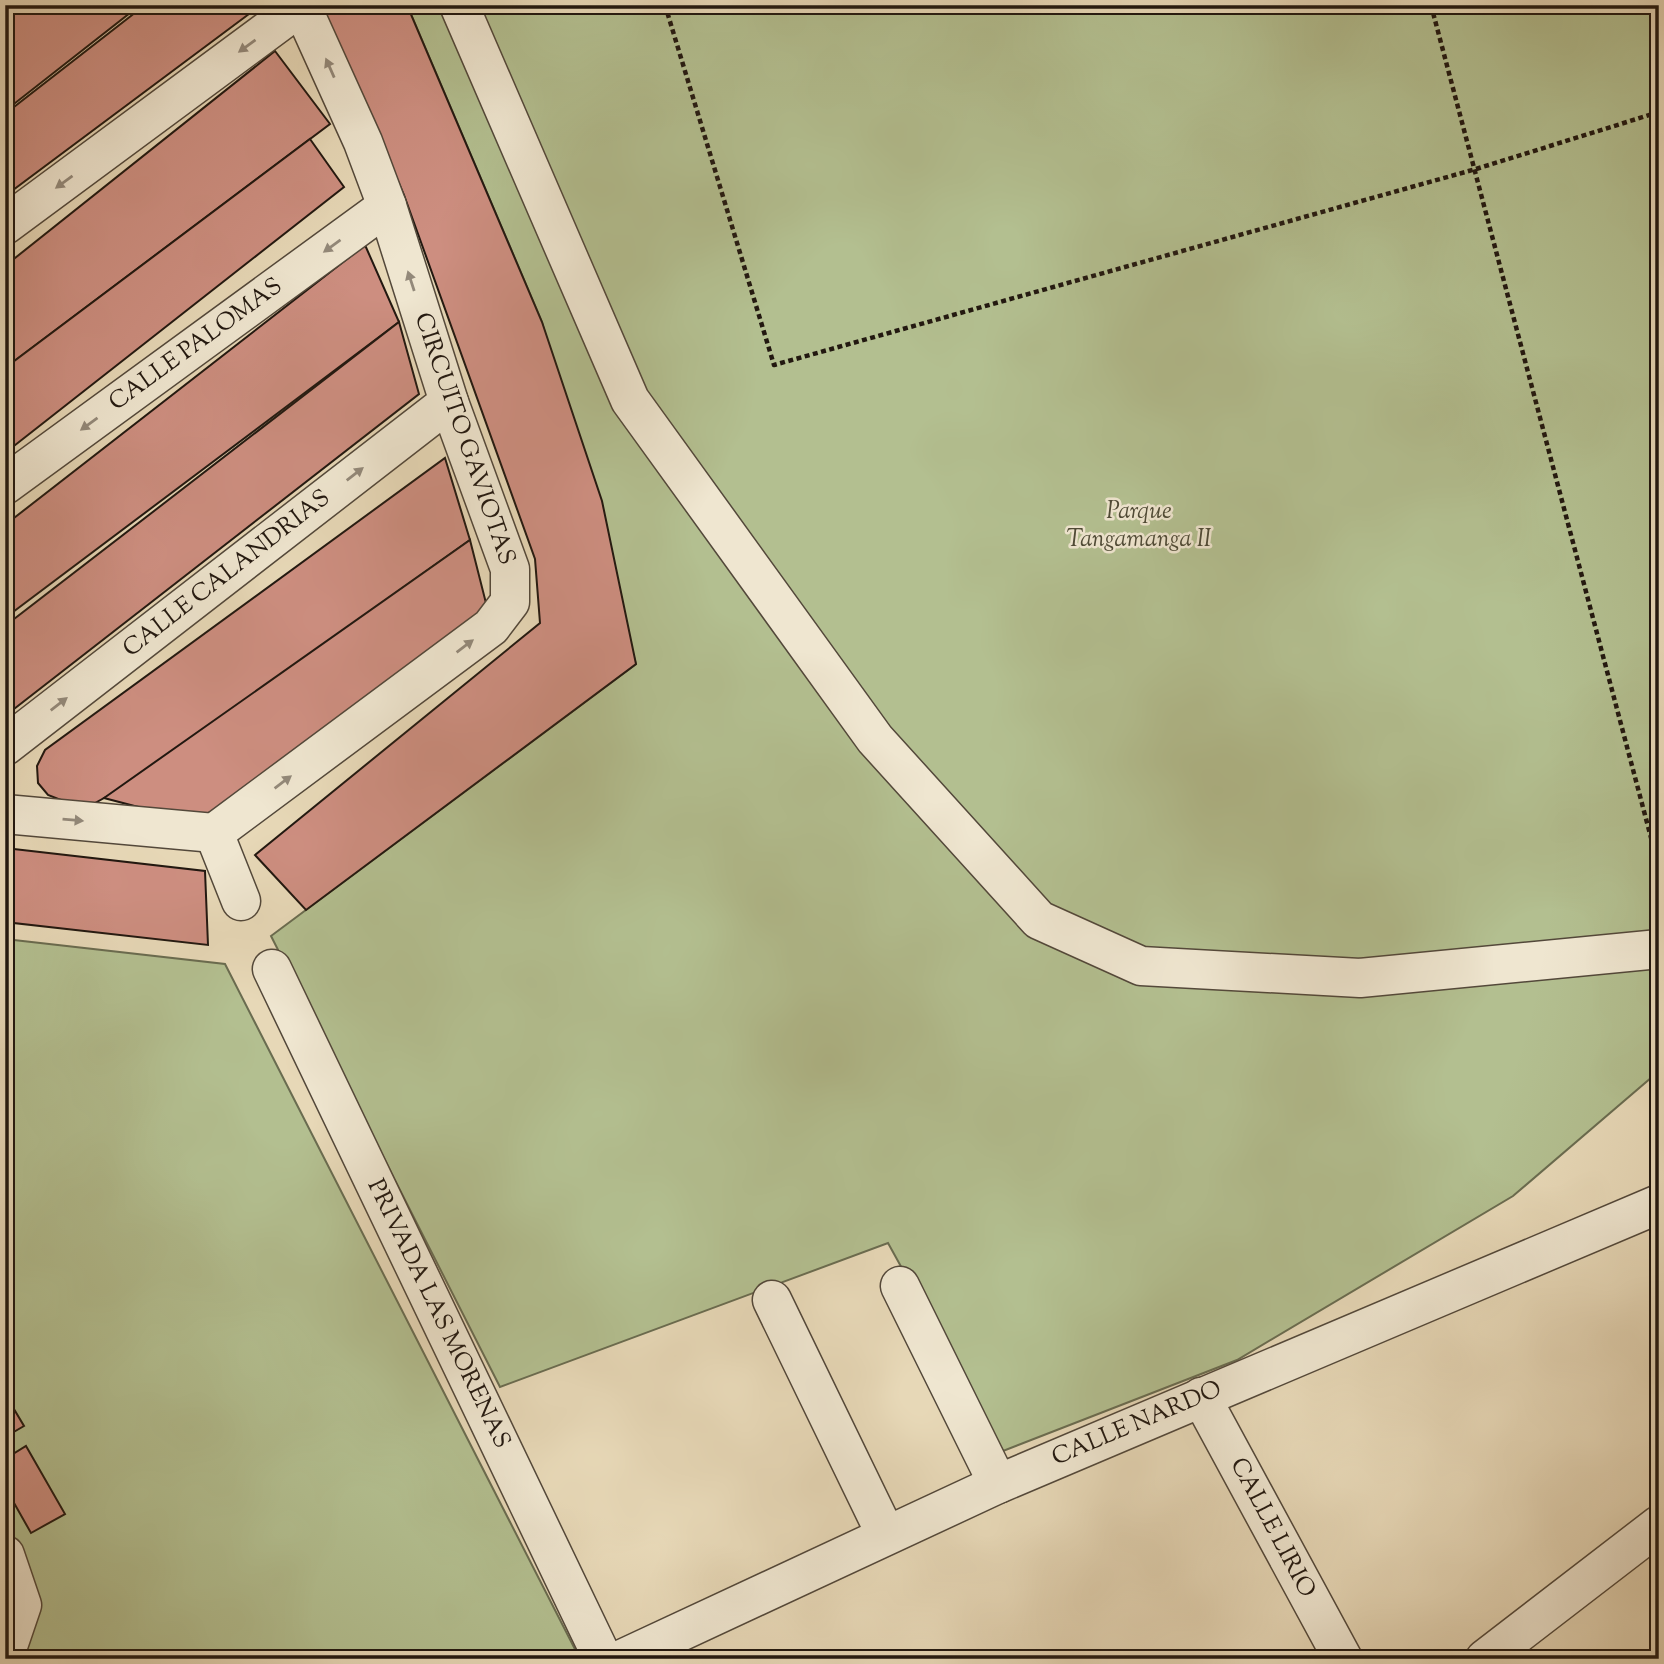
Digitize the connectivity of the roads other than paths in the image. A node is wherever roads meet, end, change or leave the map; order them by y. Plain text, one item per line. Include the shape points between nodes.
1 (459, 5) edge
2 (301, 6) edge
3 (387, 206) junction
4 (5, 225) edge
5 (449, 402) junction
6 (5, 485) edge
7 (5, 746) edge
8 (5, 814) edge
9 (214, 833) junction
10 (241, 901) dead end
11 (1659, 949) edge
12 (272, 969) dead end
13 (1659, 1204) edge
14 (900, 1286) dead end
15 (772, 1300) dead end
16 (1201, 1397) junction
17 (998, 1484) junction
18 (1659, 1525) edge
19 (886, 1535) junction
20 (5, 1555) edge
21 (5, 1655) edge
22 (603, 1659) edge
23 (622, 1659) edge
24 (1343, 1659) edge
25 (1485, 1659) edge

1 - 11 street via 631,400 875,738 1039,920 1141,966 1360,978
3 -> 2 street, CIRCUITO GAVIOTAS
2 -> 4 street, CIRCUITO GAVIOTAS
5 -> 3 street, CIRCUITO GAVIOTAS
3 -> 6 street, CALLE PALOMAS
7 -> 5 street, CALLE CALANDRIAS
9 -> 5 street, CIRCUITO GAVIOTAS via 491,627 510,602 510,569
8 -> 9 street
9 - 10 street
12 - 22 street, PRIVADA LAS MORENAS
13 - 16 street, CALLE NARDO
14 - 17 street
15 - 19 street
16 - 17 street, CALLE NARDO
16 - 24 street, CALLE LIRIO
17 - 19 street, CALLE NARDO
18 - 25 street
19 - 23 street, CALLE NARDO
20 - 21 street via 22,1605

